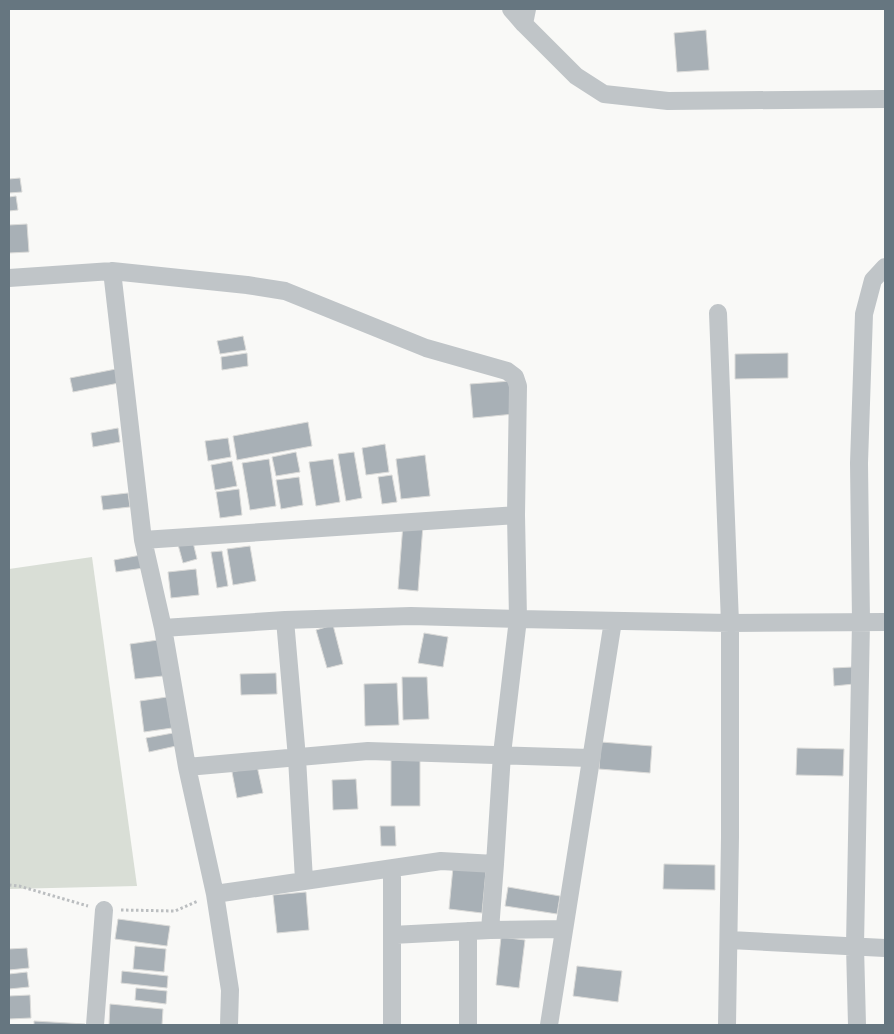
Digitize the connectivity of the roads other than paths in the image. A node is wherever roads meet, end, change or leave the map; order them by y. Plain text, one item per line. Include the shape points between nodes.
1 (511, 9) edge
2 (526, 16) edge
3 (885, 99) edge
4 (885, 267) edge
5 (112, 272) junction
6 (9, 278) edge
7 (718, 313) dead end
8 (516, 515) junction
9 (143, 540) junction
10 (518, 619) junction
11 (285, 620) junction
12 (613, 621) junction
13 (861, 621) junction
14 (885, 622) edge
15 (730, 623) junction
16 (163, 628) junction
17 (502, 754) junction
18 (297, 758) junction
19 (590, 758) junction
20 (187, 767) junction
21 (494, 864) junction
22 (392, 868) junction
23 (304, 880) junction
24 (214, 894) junction
25 (104, 910) dead end
26 (490, 930) junction
27 (564, 930) junction
28 (468, 931) junction
29 (392, 935) junction
30 (730, 940) junction
31 (855, 946) junction
32 (885, 948) edge
33 (95, 1025) edge
34 (230, 1025) edge
35 (392, 1025) edge
36 (468, 1025) edge
37 (549, 1025) edge
38 (727, 1025) edge
39 (857, 1025) edge

1 - 2 street
2 - 3 street via 576,76 604,94 668,101
4 - 13 street via 873,280 864,314 859,464
5 - 6 street
5 - 8 street via 247,285 284,292 426,348 507,371 518,386
5 - 9 street
7 - 15 street
8 - 9 street
8 - 10 street
9 - 16 street
10 - 11 street via 411,616
10 - 12 street
10 - 17 street
11 - 16 street
11 - 18 street
12 - 15 street
12 - 19 street
13 - 14 street
13 - 15 street
13 - 31 street
15 - 30 street
16 - 20 street
17 - 18 street via 368,751
17 - 19 street
17 - 21 street
18 - 20 street
18 - 23 street
19 - 27 street
20 - 24 street
21 - 22 street via 441,861
21 - 26 street
22 - 23 street
22 - 29 street
23 - 24 street
24 - 34 street via 230,990
25 - 33 street
26 - 27 street
26 - 28 street
27 - 37 street
28 - 29 street
28 - 36 street
29 - 35 street
30 - 31 street
30 - 38 street
31 - 32 street
31 - 39 street

